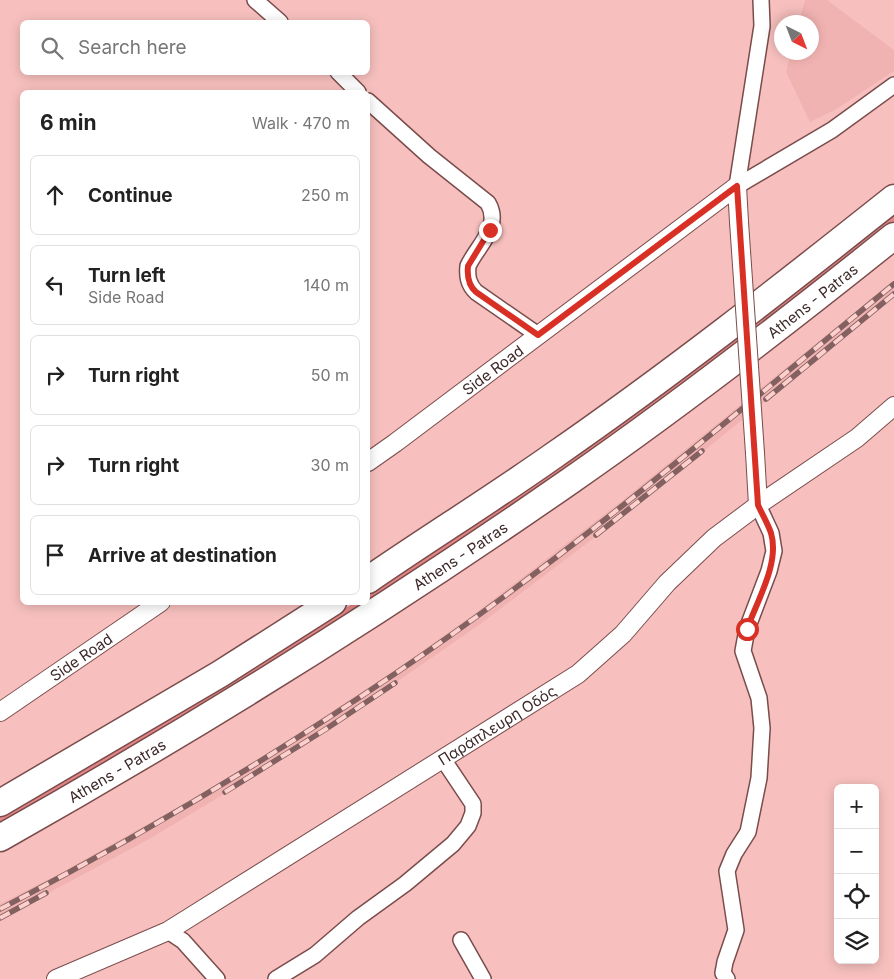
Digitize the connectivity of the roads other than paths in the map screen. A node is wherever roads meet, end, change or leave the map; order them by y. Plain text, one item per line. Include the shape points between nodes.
1 (255, 0) edge
2 (761, 0) edge
3 (278, 20) edge
4 (341, 75) edge
5 (894, 85) edge
6 (356, 90) edge
7 (370, 103) edge
8 (737, 186) junction
9 (894, 198) edge
10 (894, 236) edge
11 (538, 335) junction
12 (894, 406) edge
13 (370, 461) edge
14 (758, 505) junction
15 (370, 579) edge
16 (157, 605) edge
17 (328, 605) edge
18 (262, 684) junction
19 (0, 712) edge
20 (208, 737) dead end
21 (443, 759) junction
22 (0, 803) edge
23 (50, 827) dead end
24 (0, 839) edge
25 (168, 931) junction
26 (461, 940) dead end
27 (721, 977) edge
28 (56, 979) edge
29 (217, 979) edge
30 (276, 979) edge
31 (484, 979) edge

1 - 3 street
2 - 8 street via 762,26
4 - 6 street
5 - 8 street via 832,130
7 - 11 street via 488,203 493,220 468,266 470,284 476,292
8 - 11 street, Side Road
8 - 14 street, bridge
9 - 15 highway, Athens - Patras via 749,313 594,427
10 - 18 highway, Athens - Patras via 765,339 571,481
11 - 13 street, Side Road
12 - 14 street, Παράπλευρη Οδός via 857,438
14 - 21 street, Παράπλευρη Οδός via 714,538 623,634 578,674
14 - 27 street via 771,533 774,550 770,572 747,629 743,651 759,698 762,728 759,778 748,832 727,871 736,930
16 - 19 street, Side Road
17 - 22 highway, Athens - Patras via 220,674
18 - 20 highway
18 - 24 highway, Athens - Patras
21 - 25 street, Παράπλευρη Οδός
21 - 30 street via 473,804 468,826 453,844 405,884 315,954
23 - 24 highway
25 - 28 street, Παράπλευρη Οδός
25 - 29 street via 183,941
26 - 31 street

